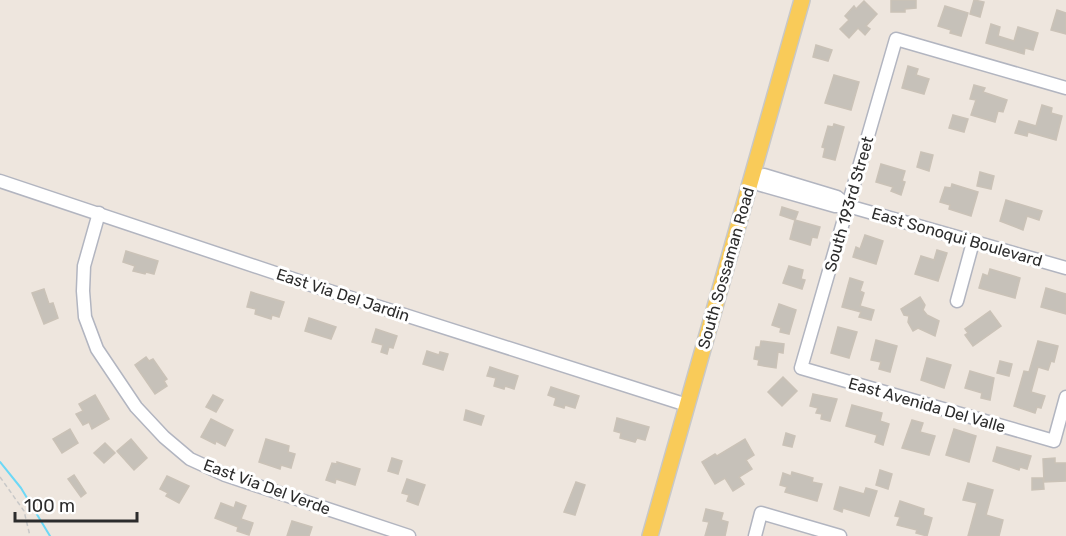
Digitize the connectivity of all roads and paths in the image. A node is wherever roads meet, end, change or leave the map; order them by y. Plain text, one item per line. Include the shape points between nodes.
1 (802, 0) edge
2 (1066, 88) edge
3 (751, 178) junction
4 (0, 181) edge
5 (848, 206) junction
6 (99, 213) junction
7 (973, 242) junction
8 (1066, 268) edge
9 (957, 301) dead end
10 (801, 368) joint
11 (1066, 397) edge
12 (687, 405) junction
13 (0, 477) edge
14 (30, 536) edge
15 (409, 536) edge
16 (650, 536) edge
17 (754, 536) edge
18 (840, 536) edge

1 - 3 main road, South Sossaman Road
2 - 5 street, South 193rd Street via 896,39
3 - 5 street, East Sonoqui Boulevard via 764,176 837,197
3 - 12 main road, South Sossaman Road
4 - 6 street, East Via Del Jardin
5 - 7 street, East Sonoqui Boulevard
5 - 10 street, South 193rd Street
6 - 12 street, East Via Del Jardin
6 - 15 street, East Via Del Verde via 84,266 85,317 97,349 136,407 164,437 190,459 225,475
7 - 8 street, East Sonoqui Boulevard
7 - 9 street
10 - 11 street, East Avenida Del Valle via 1054,441
12 - 16 main road, South Sossaman Road
13 - 14 path via 24,511
17 - 18 street via 761,513

